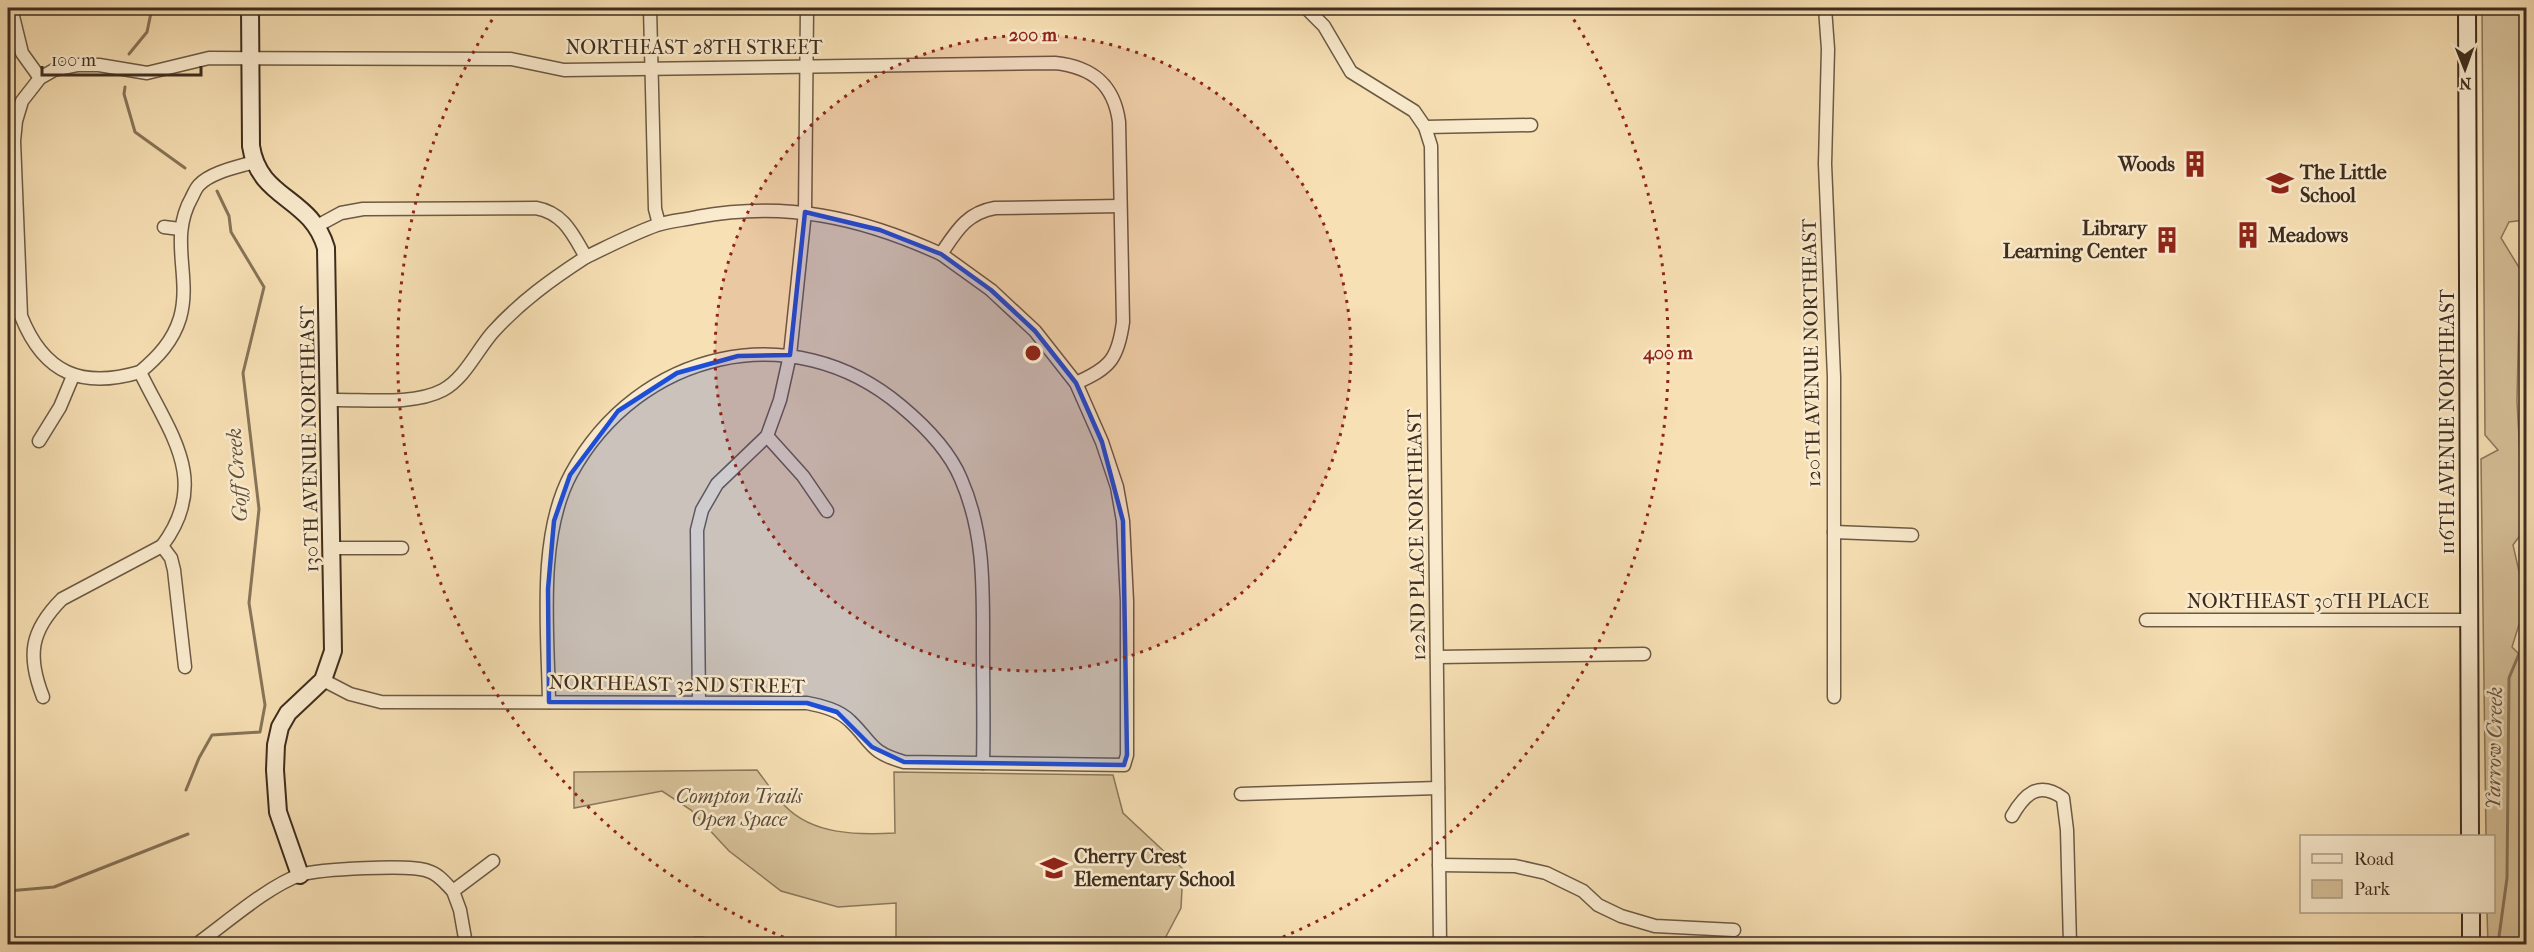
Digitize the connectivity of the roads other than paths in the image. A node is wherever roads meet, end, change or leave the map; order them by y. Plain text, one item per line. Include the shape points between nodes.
1 (11, 8) edge
2 (250, 8) edge
3 (650, 8) edge
4 (807, 8) edge
5 (1306, 8) edge
6 (1825, 8) edge
7 (2467, 8) edge
8 (250, 58) junction
9 (807, 66) junction
10 (651, 68) junction
11 (40, 78) junction
12 (1531, 125) dead end
13 (1425, 127) junction
14 (254, 162) junction
15 (1120, 206) junction
16 (805, 212) junction
17 (658, 224) junction
18 (317, 226) junction
19 (164, 227) dead end
20 (180, 229) junction
21 (941, 255) junction
22 (586, 257) junction
23 (790, 355) junction
24 (140, 372) junction
25 (73, 376) junction
26 (1076, 383) junction
27 (330, 400) junction
28 (767, 436) junction
29 (39, 441) dead end
30 (827, 511) dead end
31 (1834, 532) junction
32 (1912, 535) dead end
33 (162, 546) junction
34 (332, 548) junction
35 (402, 548) dead end
36 (2146, 620) dead end
37 (2469, 620) junction
38 (1644, 654) dead end
39 (1437, 657) junction
40 (185, 667) dead end
41 (323, 680) junction
42 (43, 697) dead end
43 (1834, 697) dead end
44 (549, 702) junction
45 (699, 702) junction
46 (983, 764) junction
47 (1438, 788) junction
48 (1241, 794) dead end
49 (2012, 816) dead end
50 (2470, 835) edge
51 (493, 861) dead end
52 (1438, 865) junction
53 (300, 875) junction
54 (453, 891) junction
55 (2471, 913) edge
56 (1734, 930) dead end
57 (197, 945) edge
58 (466, 945) edge
59 (695, 945) edge
60 (703, 945) edge
61 (1440, 945) edge
62 (2070, 945) edge
63 (2471, 945) edge

1 - 11 street via 22,53
2 - 8 street
3 - 10 street
4 - 9 street
5 - 13 street via 1324,26 1351,72 1414,111
6 - 31 street, 120TH AVENUE NORTHEAST
7 - 37 street, 116TH AVENUE NORTHEAST
8 - 10 street, NORTHEAST 28TH STREET via 511,59 564,69
8 - 11 street, NORTHEAST 28TH STREET via 209,58 147,74 78,65 54,70
8 - 14 street
9 - 10 street, NORTHEAST 28TH STREET
9 - 15 street, NORTHEAST 28TH STREET via 1071,65 1099,80 1110,90 1117,105
9 - 16 street
10 - 17 street
11 - 25 street via 22,101 14,141 20,308 30,338 44,357
12 - 13 street
13 - 39 street, 122ND PLACE NORTHEAST via 1431,146 1433,179
14 - 18 street, 130TH AVENUE NORTHEAST via 265,181 305,211
14 - 20 street via 199,184
15 - 21 street via 980,210 958,229
15 - 26 street via 1120,340 1114,357 1102,372
16 - 17 street via 724,213
16 - 21 street via 870,226
16 - 23 street
17 - 22 street
18 - 22 street via 341,213 363,209 536,208 563,220
18 - 27 street, 130TH AVENUE NORTHEAST via 326,248
19 - 20 street
20 - 24 street via 180,317 159,356
21 - 26 street via 991,290 1035,331
22 - 27 street via 519,306 455,382 442,390 416,399
23 - 28 street
23 - 44 street via 738,356 677,373 618,411 595,438 570,475 554,521 550,552
23 - 46 street via 846,372 884,391 921,423 960,477 975,516 982,555
24 - 25 street via 98,380
24 - 33 street via 182,459 186,478 179,516
25 - 29 street
26 - 46 street, NORTHEAST 32ND STREET via 1102,442 1123,520 1127,755 1124,765
27 - 34 street, 130TH AVENUE NORTHEAST
28 - 30 street via 803,476
28 - 45 street via 717,484 702,510 698,530
31 - 32 street
31 - 43 street, 120TH AVENUE NORTHEAST
33 - 40 street via 174,570
33 - 42 street via 62,599 48,613 33,647 34,673
34 - 35 street
34 - 41 street, 130TH AVENUE NORTHEAST via 333,651
36 - 37 street, NORTHEAST 30TH PLACE
37 - 50 street, 116TH AVENUE NORTHEAST
38 - 39 street
39 - 47 street, 122ND PLACE NORTHEAST
41 - 44 street, NORTHEAST 32ND STREET via 350,694 381,702
41 - 53 street, 130TH AVENUE NORTHEAST via 288,713 276,745 278,812
44 - 45 street, NORTHEAST 32ND STREET
45 - 46 street, NORTHEAST 32ND STREET via 807,703 849,720 872,747 887,757 904,762
47 - 48 street
47 - 52 street, 122ND PLACE NORTHEAST
49 - 62 street via 2023,798 2037,791 2054,792 2063,798
51 - 54 street
52 - 56 street via 1515,866 1546,873 1583,891 1598,905 1655,926
52 - 61 street, 122ND PLACE NORTHEAST
53 - 54 street via 414,868 436,875
53 - 57 street via 270,891
54 - 58 street
55 - 63 street
59 - 60 street

